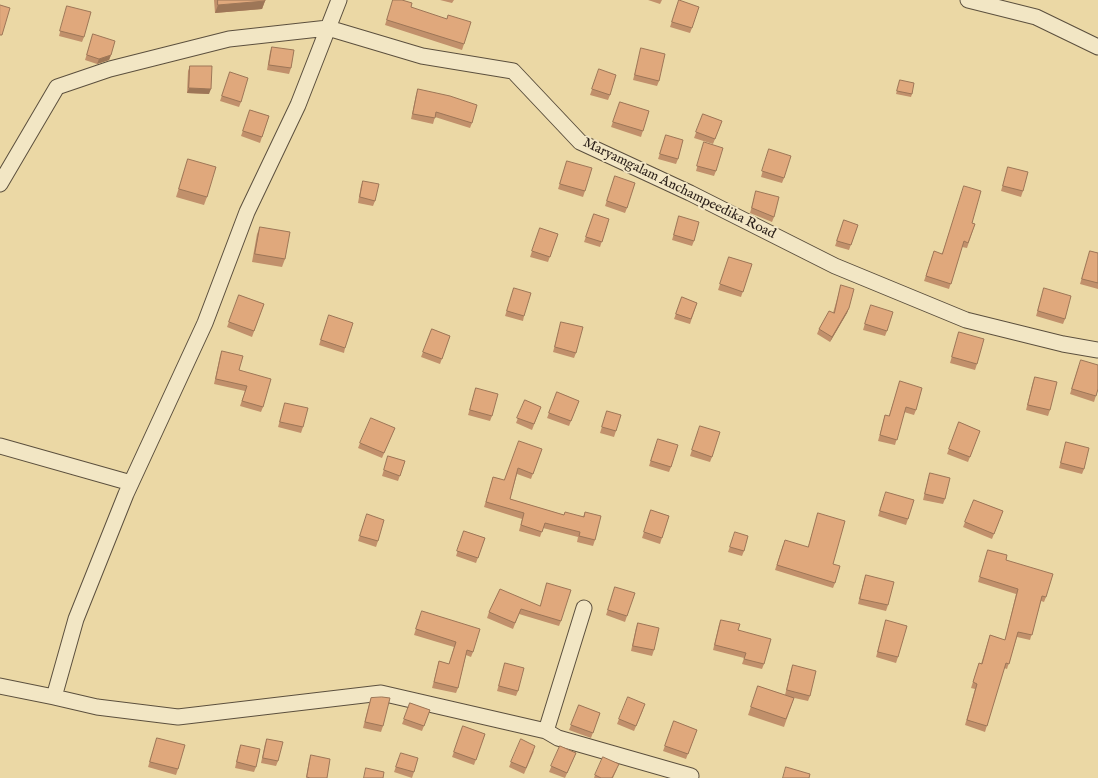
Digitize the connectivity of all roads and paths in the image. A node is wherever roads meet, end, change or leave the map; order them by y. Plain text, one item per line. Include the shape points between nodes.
1 (338, 0) edge
2 (968, 0) edge
3 (328, 28) junction
4 (1098, 47) edge
5 (0, 184) edge
6 (1098, 350) edge
7 (0, 446) edge
8 (131, 483) junction
9 (584, 608) dead end
10 (0, 686) edge
11 (54, 697) junction
12 (546, 730) junction
13 (690, 778) edge

1 - 3 street
2 - 4 street via 1036,17
3 - 5 street, Maryamgalam Anchampeedika Road via 229,39 110,69 58,87
3 - 6 street, Maryamgalam Anchampeedika Road via 422,56 513,71 580,142 690,193 834,266 966,320
3 - 8 street via 298,105 247,212 205,323
7 - 8 street
8 - 11 street via 76,619
9 - 12 street
10 - 11 street
11 - 12 street via 97,707 178,717 380,693
12 - 13 street via 558,738 691,776

